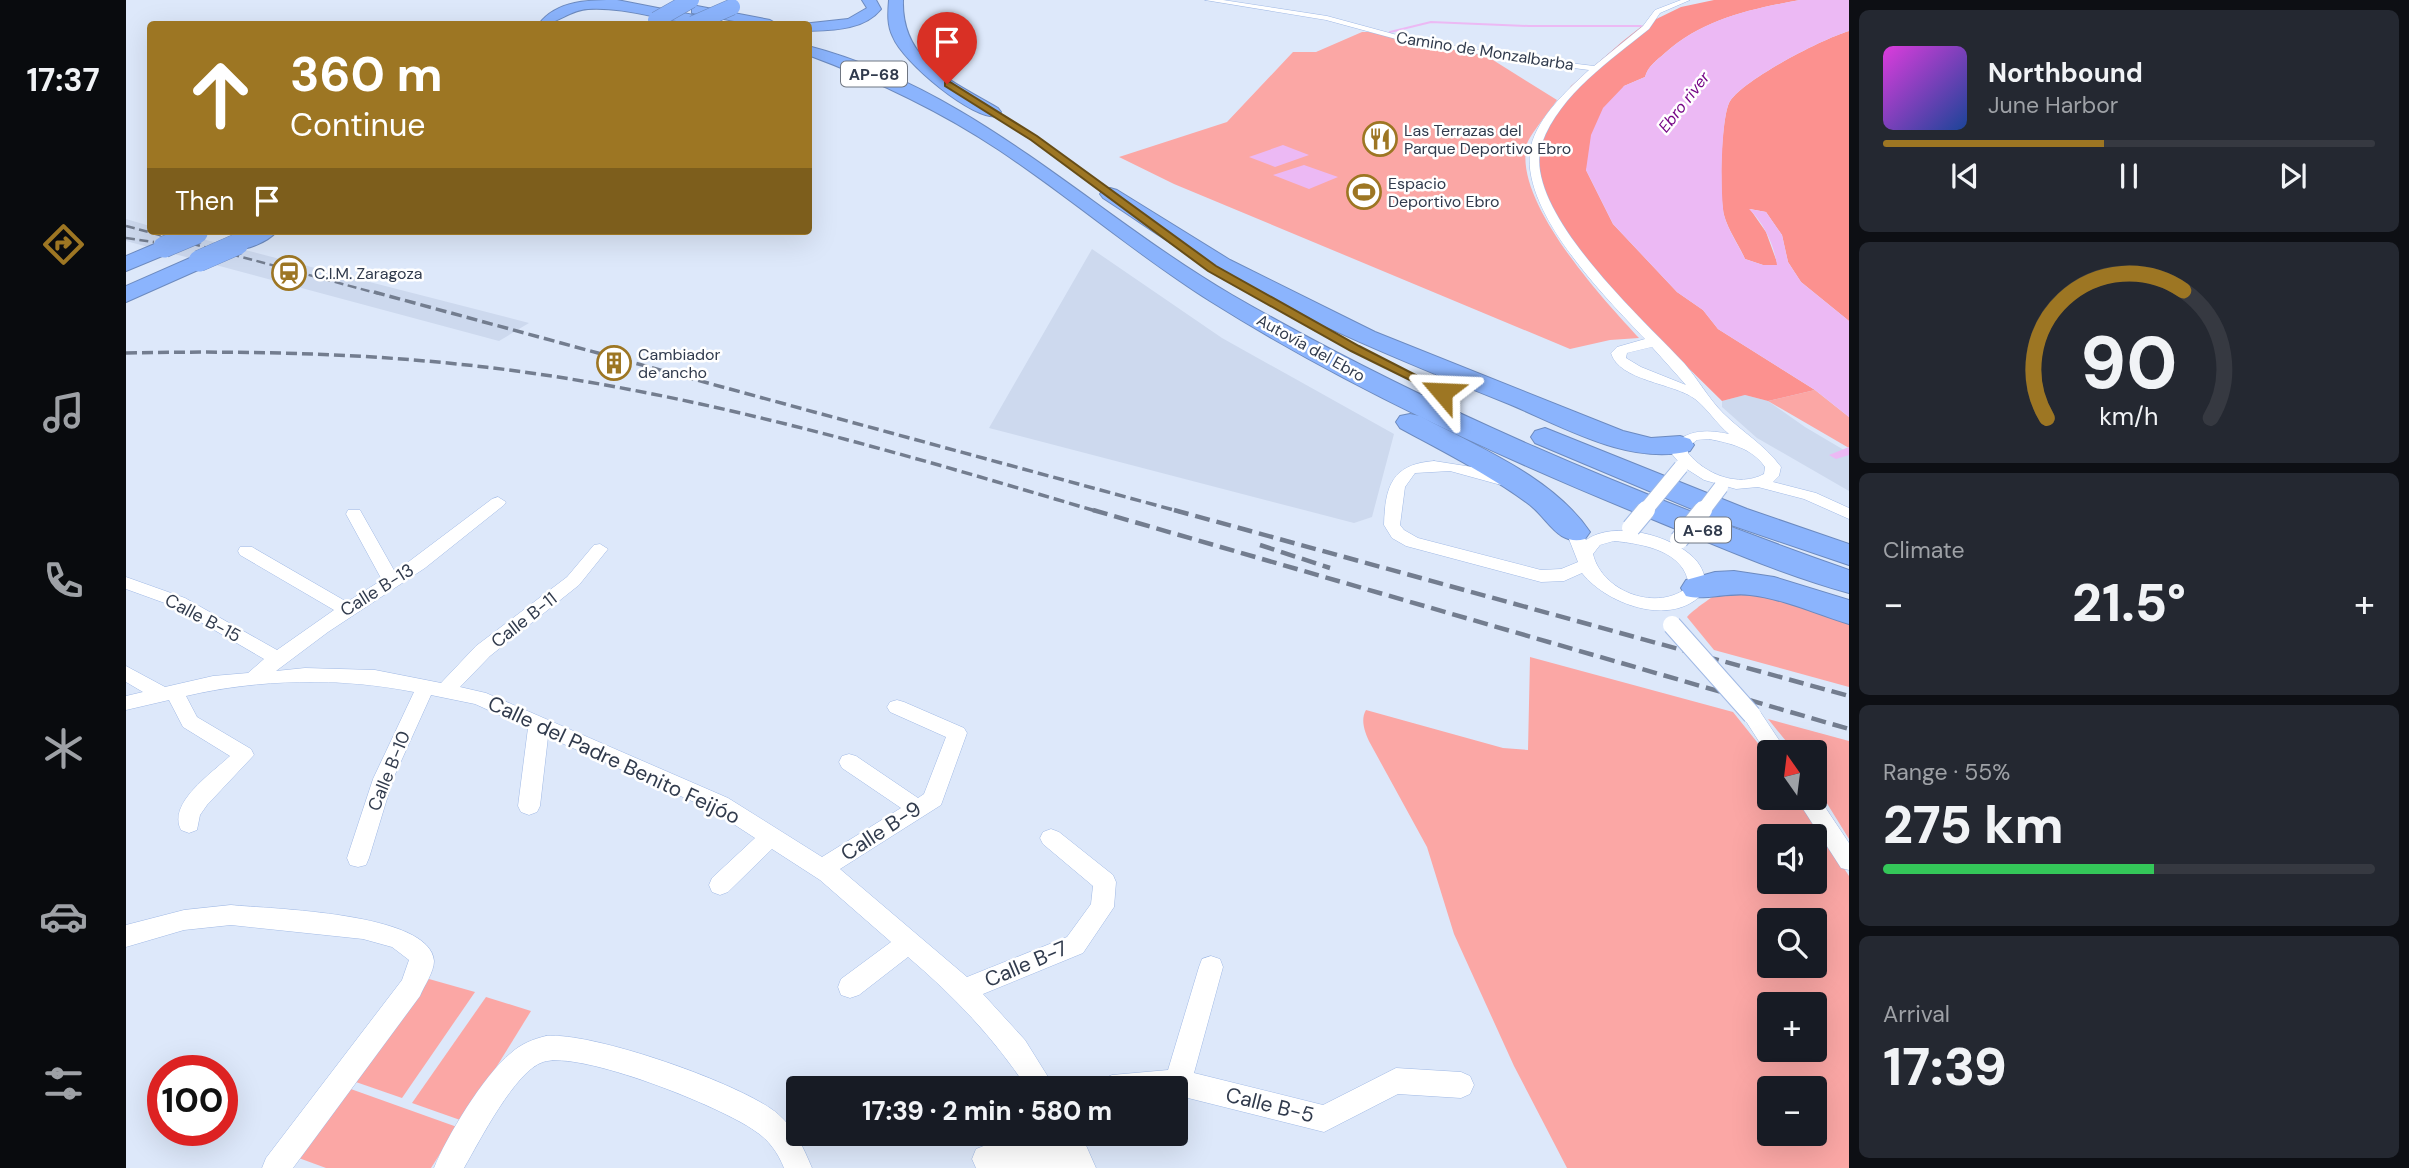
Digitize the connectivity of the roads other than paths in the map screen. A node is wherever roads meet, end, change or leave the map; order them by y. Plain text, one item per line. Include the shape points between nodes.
1 (596, 0) edge
2 (676, 0) edge
3 (869, 0) edge
4 (896, 0) edge
5 (906, 0) edge
6 (1209, 0) edge
7 (1686, 0) edge
8 (699, 1) edge
9 (549, 2) dead end
10 (644, 2) edge
11 (745, 5) edge
12 (539, 21) edge
13 (549, 21) edge
14 (654, 21) edge
15 (655, 21) edge
16 (701, 21) edge
17 (707, 21) edge
18 (721, 21) edge
19 (740, 21) edge
20 (753, 21) edge
21 (812, 27) edge
22 (896, 27) junction
23 (812, 40) edge
24 (812, 51) edge
25 (812, 62) edge
26 (1598, 69) junction
27 (938, 106) junction
28 (1077, 170) dead end
29 (1110, 194) junction
30 (219, 235) edge
31 (167, 239) edge
32 (133, 248) edge
33 (193, 258) junction
34 (126, 264) edge
35 (1173, 269) junction
36 (126, 282) edge
37 (126, 295) edge
38 (1652, 340) junction
39 (1637, 347) junction
40 (1670, 358) junction
41 (1701, 396) junction
42 (1479, 408) dead end
43 (1711, 410) junction
44 (1528, 430) dead end
45 (1755, 448) junction
46 (1686, 452) junction
47 (1773, 467) junction
48 (1760, 483) junction
49 (1726, 485) junction
50 (1810, 496) junction
51 (498, 502) dead end
52 (354, 514) dead end
53 (1849, 514) edge
54 (1615, 536) junction
55 (600, 549) dead end
56 (1680, 549) junction
57 (1581, 550) junction
58 (246, 551) dead end
59 (1849, 555) edge
60 (392, 582) junction
61 (1849, 582) edge
62 (126, 583) edge
63 (1689, 596) junction
64 (1634, 600) junction
65 (345, 609) junction
66 (1849, 612) edge
67 (1672, 625) junction
68 (277, 658) junction
69 (126, 673) edge
70 (256, 678) junction
71 (436, 688) junction
72 (168, 693) junction
73 (126, 704) edge
74 (897, 707) dead end
75 (539, 724) junction
76 (1769, 740) edge
77 (849, 762) dead end
78 (529, 806) dead end
79 (917, 808) junction
80 (1815, 810) edge
81 (189, 824) dead end
82 (771, 836) junction
83 (1051, 838) dead end
84 (358, 859) dead end
85 (1849, 861) edge
86 (822, 869) junction
87 (720, 885) dead end
88 (126, 936) edge
89 (909, 942) junction
90 (1211, 967) dead end
91 (850, 987) dead end
92 (964, 990) junction
93 (1034, 1076) edge
94 (1180, 1076) edge
95 (1188, 1085) edge
96 (1461, 1085) dead end
97 (1076, 1152) edge
98 (986, 1159) dead end
99 (276, 1168) edge
100 (448, 1168) edge
101 (798, 1168) edge

1 - 10 highway
2 - 14 highway
3 - 21 highway via 874,9 862,18
4 - 22 highway
5 - 22 highway
6 - 26 street, Camino de Monzalbarba via 1336,20 1402,39
7 - 26 street via 1657,10 1646,27
8 - 15 highway
9 - 12 highway
10 - 13 highway via 573,8
10 - 17 highway
10 - 19 highway
10 - 20 highway
11 - 16 highway, bridge
11 - 18 highway
22 - 23 highway, AP-68 via 919,62 1005,122 870,59
24 - 27 highway, Autovía del Ebro / AP-68 via 894,82
25 - 27 highway via 863,75
26 - 38 street, Camino de Monzalbarba via 1580,80 1562,102 1535,147 1535,171 1542,194 1571,244
27 - 35 highway, Autovía del Ebro / A-68 via 1006,146
28 - 29 highway, Autovía del Ebro
29 - 42 highway, Autovía del Ebro via 1249,290 1355,349
29 - 46 highway via 1222,265 1366,337 1613,437
30 - 31 highway, bridge
30 - 33 highway, bridge
31 - 32 highway
31 - 34 highway
33 - 36 highway
33 - 37 highway
35 - 57 highway via 1214,302 1282,345 1541,498 1557,511
35 - 61 highway, Autovía del Ebro / A-68 via 1327,359 1417,404 1726,539
38 - 39 street
38 - 40 street, Camino de Monzalbarba
39 - 40 street
39 - 41 street via 1620,351 1620,360
40 - 41 street, Camino de Monzalbarba
41 - 43 street, Camino de Monzalbarba
43 - 45 street, Camino de Monzalbarba
43 - 46 street via 1711,423
44 - 59 highway, A-68 via 1736,516
45 - 46 street via 1728,438
45 - 47 street, Camino de Monzalbarba
46 - 49 street via 1703,474
46 - 54 street, bridge via 1631,528
47 - 48 street via 1771,476
47 - 50 street, Camino de Monzalbarba
48 - 49 street
48 - 50 street
49 - 56 street, bridge
50 - 53 street
51 - 60 street, Calle B-13 via 451,542
52 - 60 street
54 - 56 street
54 - 57 street
55 - 71 street, Calle B-11 via 572,581
56 - 63 street via 1696,573
57 - 57 street via 1564,575 1541,576 1412,542 1398,534 1392,520 1404,474 1417,468 1449,467 1501,480 1544,505
57 - 64 street via 1598,581
58 - 65 street
60 - 65 street, Calle B-13
62 - 68 street, Calle B-15 via 179,602
63 - 64 street via 1651,604
63 - 66 highway via 1714,582 1740,582
63 - 67 street via 1674,611
64 - 67 street
65 - 68 street, Calle B-13
67 - 76 street, bridge
68 - 70 street, Calle B-13
69 - 72 street
70 - 71 street, Calle del Padre Benito Feijóo via 375,677
70 - 72 street, Calle del Padre Benito Feijóo
71 - 75 street, Calle del Padre Benito Feijóo via 479,698
71 - 84 street, Calle B-10 via 383,779
72 - 73 street, Calle del Padre Benito Feijóo
72 - 81 street via 190,722 244,755 199,799 189,813
74 - 79 street, Calle B-9 via 957,733 933,799
75 - 78 street
75 - 82 street, Calle del Padre Benito Feijóo via 720,804
77 - 79 street
79 - 86 street, Calle B-9
80 - 85 street
82 - 86 street, Calle del Padre Benito Feijóo
82 - 87 street
83 - 92 street, Calle B-7 via 1105,882 1102,907 1075,946
86 - 89 street, Calle del Padre Benito Feijóo
88 - 99 street via 184,920 232,915 380,932 399,938 420,954 422,964 411,988
89 - 91 street
89 - 92 street, Calle del Padre Benito Feijóo
90 - 94 street
92 - 93 street, Calle del Padre Benito Feijóo
95 - 96 street, Calle B-5 via 1324,1119 1396,1081
97 - 98 street
100 - 101 street via 509,1072 532,1053 558,1047 701,1087 740,1105 783,1136

